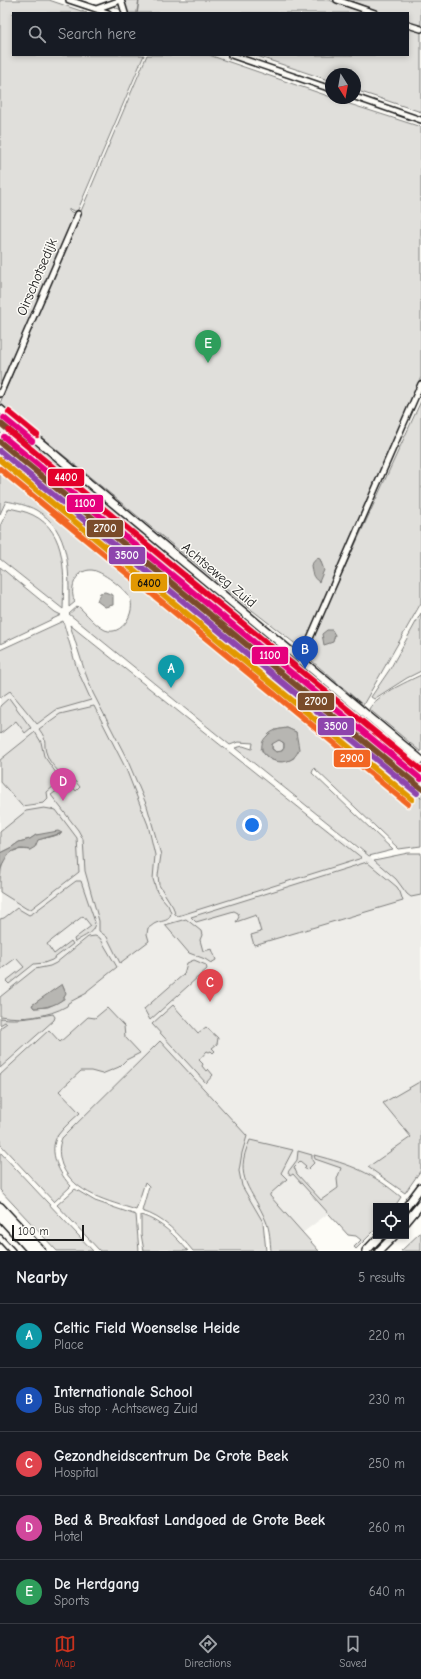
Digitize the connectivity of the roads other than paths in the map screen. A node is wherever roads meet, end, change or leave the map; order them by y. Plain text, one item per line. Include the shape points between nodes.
1 (70, 0) edge
2 (121, 0) edge
3 (337, 0) edge
4 (96, 9) junction
5 (105, 12) edge
6 (125, 12) edge
7 (372, 12) edge
8 (409, 25) edge
9 (421, 29) edge
10 (234, 56) edge
11 (325, 87) edge
12 (361, 99) edge
13 (421, 120) edge
14 (78, 214) dead end
15 (421, 384) edge
16 (0, 394) edge
17 (0, 409) edge
18 (299, 658) junction
19 (421, 760) edge
20 (421, 1187) edge
21 (409, 1203) edge
22 (421, 1204) edge
23 (0, 1207) edge
24 (0, 1216) edge
25 (409, 1218) edge
26 (0, 1238) edge
27 (377, 1239) edge
28 (391, 1239) edge
29 (12, 1251) edge
30 (32, 1251) edge
31 (41, 1251) edge
32 (366, 1251) edge
33 (379, 1251) edge

1 - 4 street
2 - 4 street
2 - 6 street
3 - 7 street
4 - 5 street
8 - 9 street
10 - 11 street
12 - 13 street
14 - 16 street, Oirschotsedijk
15 - 18 street via 304,652
17 - 18 street, Achtseweg Zuid
18 - 19 street, Achtseweg Zuid
20 - 21 street
22 - 25 street
23 - 31 main road
24 - 30 main road
26 - 29 street
27 - 32 street
28 - 33 street

